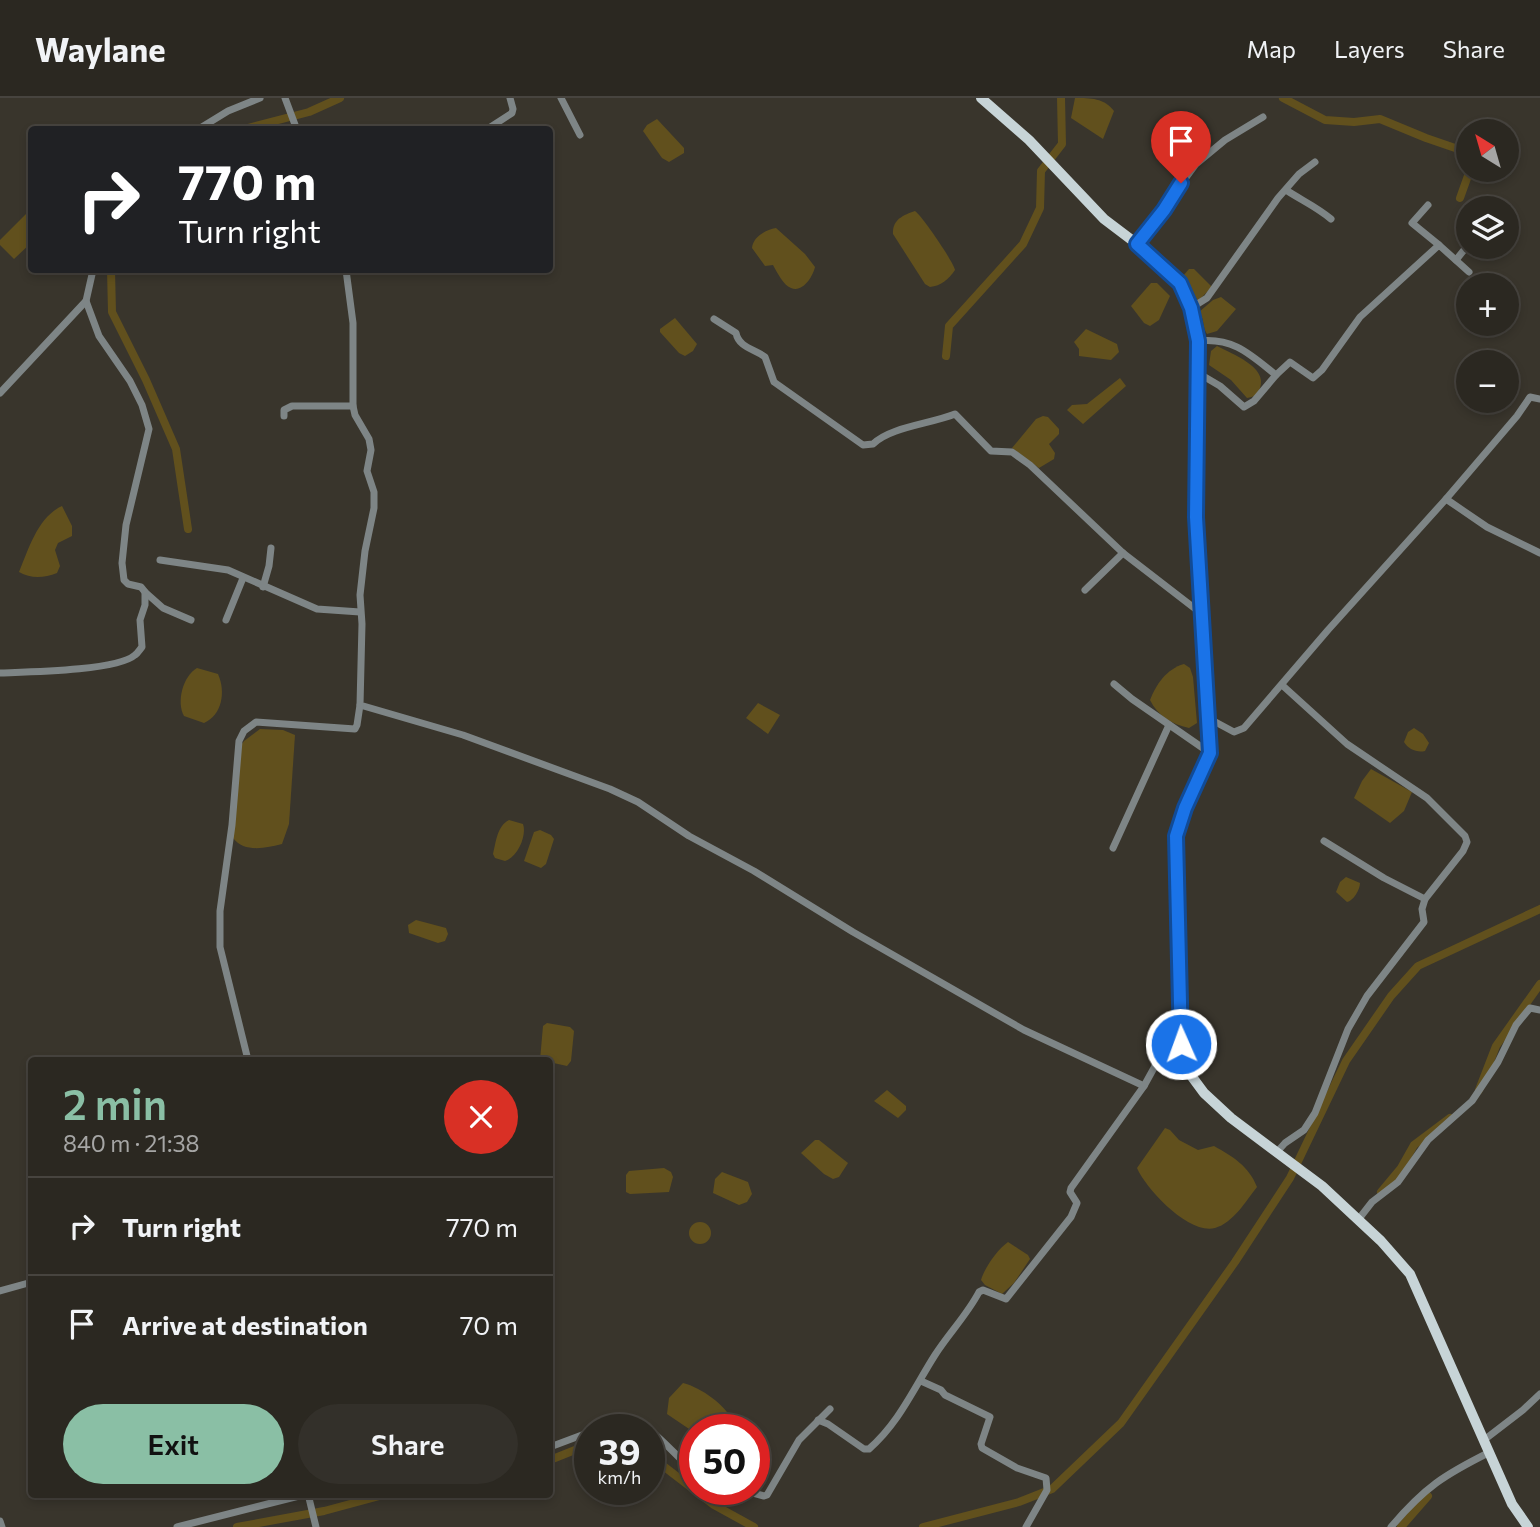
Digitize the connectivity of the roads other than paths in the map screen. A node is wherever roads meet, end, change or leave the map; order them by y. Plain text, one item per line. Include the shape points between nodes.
1 (260, 98) edge
2 (285, 98) edge
3 (510, 98) edge
4 (561, 98) edge
5 (981, 98) edge
6 (1263, 117) dead end
7 (203, 126) edge
8 (296, 126) edge
9 (492, 126) edge
10 (580, 135) dead end
11 (1315, 162) dead end
12 (1286, 190) junction
13 (1428, 205) dead end
14 (1331, 219) dead end
15 (1137, 244) junction
16 (1439, 244) junction
17 (1456, 260) joint
18 (1469, 272) dead end
19 (92, 273) edge
20 (346, 273) edge
21 (86, 301) junction
22 (1191, 308) junction
23 (714, 319) dead end
24 (1198, 341) junction
25 (1199, 373) junction
26 (1276, 375) junction
27 (0, 393) edge
28 (1540, 399) edge
29 (353, 406) junction
30 (284, 416) dead end
31 (1446, 499) junction
32 (271, 548) dead end
33 (1123, 553) junction
34 (1540, 553) edge
35 (160, 559) dead end
36 (243, 578) junction
37 (263, 587) junction
38 (1085, 590) dead end
39 (145, 592) junction
40 (360, 612) junction
41 (1203, 614) junction
42 (191, 620) dead end
43 (226, 620) dead end
44 (0, 673) edge
45 (1114, 684) dead end
46 (1282, 685) junction
47 (359, 705) junction
48 (1208, 718) junction
49 (1170, 725) junction
50 (1210, 753) junction
51 (1324, 841) dead end
52 (1113, 848) dead end
53 (1425, 899) junction
54 (1540, 1010) edge
55 (247, 1057) edge
56 (1184, 1066) junction
57 (1144, 1086) junction
58 (1277, 1154) junction
59 (1358, 1220) junction
60 (28, 1283) edge
61 (0, 1291) edge
62 (921, 1381) junction
63 (1540, 1394) edge
64 (830, 1409) dead end
65 (818, 1420) junction
66 (574, 1438) edge
67 (1484, 1440) junction
68 (665, 1445) edge
69 (553, 1446) edge
70 (1490, 1452) junction
71 (679, 1458) edge
72 (770, 1490) edge
73 (305, 1498) edge
74 (309, 1498) edge
75 (0, 1521) edge
76 (2, 1527) edge
77 (177, 1527) edge
78 (316, 1527) edge
79 (1026, 1527) edge
80 (1391, 1527) edge
81 (1528, 1527) edge

1 - 7 street
2 - 8 street
3 - 9 street via 512,113
4 - 10 street
5 - 15 main road via 1045,155 1104,219
6 - 15 street via 1196,164
11 - 12 street
12 - 14 street
12 - 22 street via 1207,298
13 - 16 street via 1412,223
15 - 22 main road via 1180,283
16 - 17 street
16 - 26 street via 1360,317 1315,377 1290,362
17 - 18 street
19 - 21 street
20 - 29 street via 353,323
21 - 27 street
21 - 39 street via 99,336 142,405 149,429 122,562 124,580
22 - 24 main road
23 - 33 street via 765,357 774,382 863,445 955,414 991,451 1012,452 1030,465
24 - 25 main road
24 - 26 street via 1215,339 1231,344
25 - 26 street via 1244,407 1255,401
25 - 41 main road via 1196,517
28 - 31 street via 1530,397
29 - 30 street via 292,406 284,410
29 - 40 street via 369,439 368,471 374,492
31 - 34 street via 1487,527
31 - 46 street
32 - 37 street
33 - 38 street
33 - 41 street
35 - 36 street via 228,570
36 - 37 street
36 - 43 street
37 - 40 street via 317,609
39 - 42 street via 163,608
39 - 44 street via 142,647 134,656 79,669
40 - 47 street
41 - 48 main road
45 - 49 street
46 - 48 street via 1244,728 1234,732
46 - 53 street via 1347,744 1427,799 1465,836 1463,851
47 - 55 street via 355,729 256,722 239,741 220,947
47 - 57 street via 463,735 638,802 1024,1030
48 - 50 main road
49 - 50 street
49 - 52 street
50 - 56 main road via 1176,836
51 - 53 street
53 - 58 street via 1424,922 1354,1018 1315,1113
54 - 59 street via 1530,1008 1472,1101 1428,1140 1398,1182
56 - 57 street via 1160,1057
56 - 58 main road via 1204,1093
57 - 62 street via 1071,1188 1076,1206 1064,1226 1006,1299 979,1292
58 - 59 main road via 1322,1186
59 - 67 main road via 1410,1274
60 - 61 street
62 - 65 street via 901,1413 869,1449
62 - 79 street via 990,1417 982,1448 1046,1478 1046,1490
63 - 67 street
64 - 65 street
65 - 72 street via 799,1440
66 - 69 street
67 - 70 main road
68 - 71 street
70 - 80 street via 1431,1485
70 - 81 main road via 1512,1504
73 - 77 street
74 - 78 street
75 - 76 street

